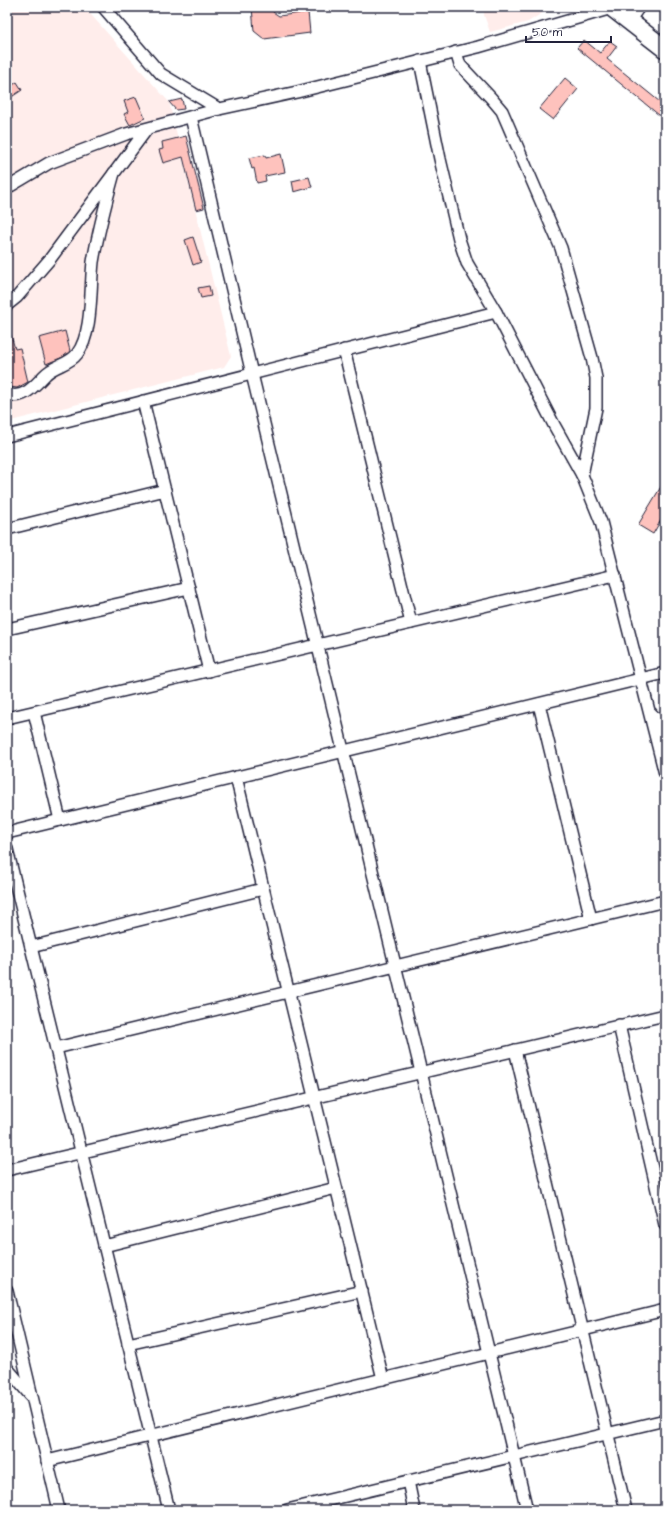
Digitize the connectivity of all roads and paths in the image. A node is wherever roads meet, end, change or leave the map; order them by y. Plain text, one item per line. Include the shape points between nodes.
1 (103, 7) edge
2 (611, 7) edge
3 (639, 7) edge
4 (628, 21) junction
5 (665, 49) edge
6 (456, 52) junction
7 (420, 61) junction
8 (219, 109) junction
9 (191, 117) junction
10 (147, 129) junction
11 (114, 173) junction
12 (7, 188) edge
13 (7, 305) edge
14 (496, 312) junction
15 (344, 350) junction
16 (252, 374) junction
17 (7, 394) edge
18 (144, 401) junction
19 (7, 436) edge
20 (582, 475) junction
21 (165, 490) junction
22 (7, 529) edge
23 (615, 575) junction
24 (189, 588) junction
25 (411, 623) junction
26 (7, 628) edge
27 (317, 645) junction
28 (209, 671) junction
29 (665, 673) edge
30 (642, 679) junction
31 (539, 704) junction
32 (649, 710) junction
33 (34, 712) junction
34 (7, 718) edge
35 (665, 729) edge
36 (343, 751) junction
37 (665, 774) edge
38 (236, 777) junction
39 (60, 820) junction
40 (7, 833) edge
41 (7, 849) edge
42 (263, 889) junction
43 (665, 901) edge
44 (591, 919) junction
45 (31, 947) junction
46 (395, 966) junction
47 (289, 992) junction
48 (665, 1014) edge
49 (619, 1025) junction
50 (56, 1048) junction
51 (515, 1050) junction
52 (421, 1072) junction
53 (314, 1097) junction
54 (81, 1152) junction
55 (7, 1170) edge
56 (336, 1188) junction
57 (665, 1225) edge
58 (104, 1246) junction
59 (7, 1291) edge
60 (362, 1291) junction
61 (665, 1310) edge
62 (582, 1330) junction
63 (128, 1344) junction
64 (489, 1353) junction
65 (7, 1368) edge
66 (383, 1379) junction
67 (32, 1397) junction
68 (665, 1420) edge
69 (607, 1434) junction
70 (151, 1436) junction
71 (514, 1456) junction
72 (47, 1461) junction
73 (408, 1481) junction
74 (58, 1510) edge
75 (169, 1510) edge
76 (287, 1510) edge
77 (414, 1510) edge
78 (527, 1510) edge
79 (626, 1510) edge

1 - 8 street via 161,74
2 - 4 highway
2 - 6 street
3 - 4 street
4 - 5 highway
6 - 7 street
6 - 20 street via 460,65 502,111 561,248 596,378 596,408
7 - 8 street
7 - 14 street via 459,239 467,263
8 - 9 street
9 - 10 street
9 - 16 street
10 - 11 street
10 - 12 street via 126,134 49,164
11 - 13 street via 50,259 17,298
11 - 17 street via 93,262 84,344 71,361 52,368 23,395
14 - 15 street
14 - 20 street
15 - 16 street
15 - 25 street
16 - 18 street
16 - 27 street
18 - 19 street
18 - 21 street
20 - 23 street via 602,522
21 - 22 street
21 - 24 street
23 - 25 street
23 - 30 street
24 - 26 street
24 - 28 street
25 - 27 street
27 - 28 street
27 - 36 street
28 - 33 street
29 - 30 street
30 - 31 street
30 - 32 street
31 - 36 street
31 - 44 street
32 - 35 street
32 - 37 street
33 - 34 street
33 - 39 street
36 - 38 street
36 - 46 street
38 - 39 street
38 - 42 street
39 - 40 street
41 - 45 street
42 - 45 street
42 - 47 street
43 - 44 street
44 - 46 street
45 - 50 street
46 - 47 street
46 - 52 street
47 - 50 street
47 - 53 street
48 - 49 street
49 - 51 street
49 - 57 street
50 - 54 street
51 - 52 street
51 - 62 street
52 - 53 street
52 - 64 street
53 - 54 street
53 - 56 street
54 - 55 street
54 - 58 street
56 - 58 street
56 - 60 street
58 - 63 street
59 - 67 street
60 - 63 street
60 - 66 street
61 - 62 street
62 - 64 street
62 - 69 street
63 - 70 street
64 - 66 street
64 - 71 street
65 - 67 street
66 - 70 street
67 - 72 street
68 - 69 street
69 - 71 street
69 - 79 street
70 - 72 street
70 - 75 street
71 - 73 street
71 - 78 street
72 - 74 street
73 - 76 street
73 - 77 street

